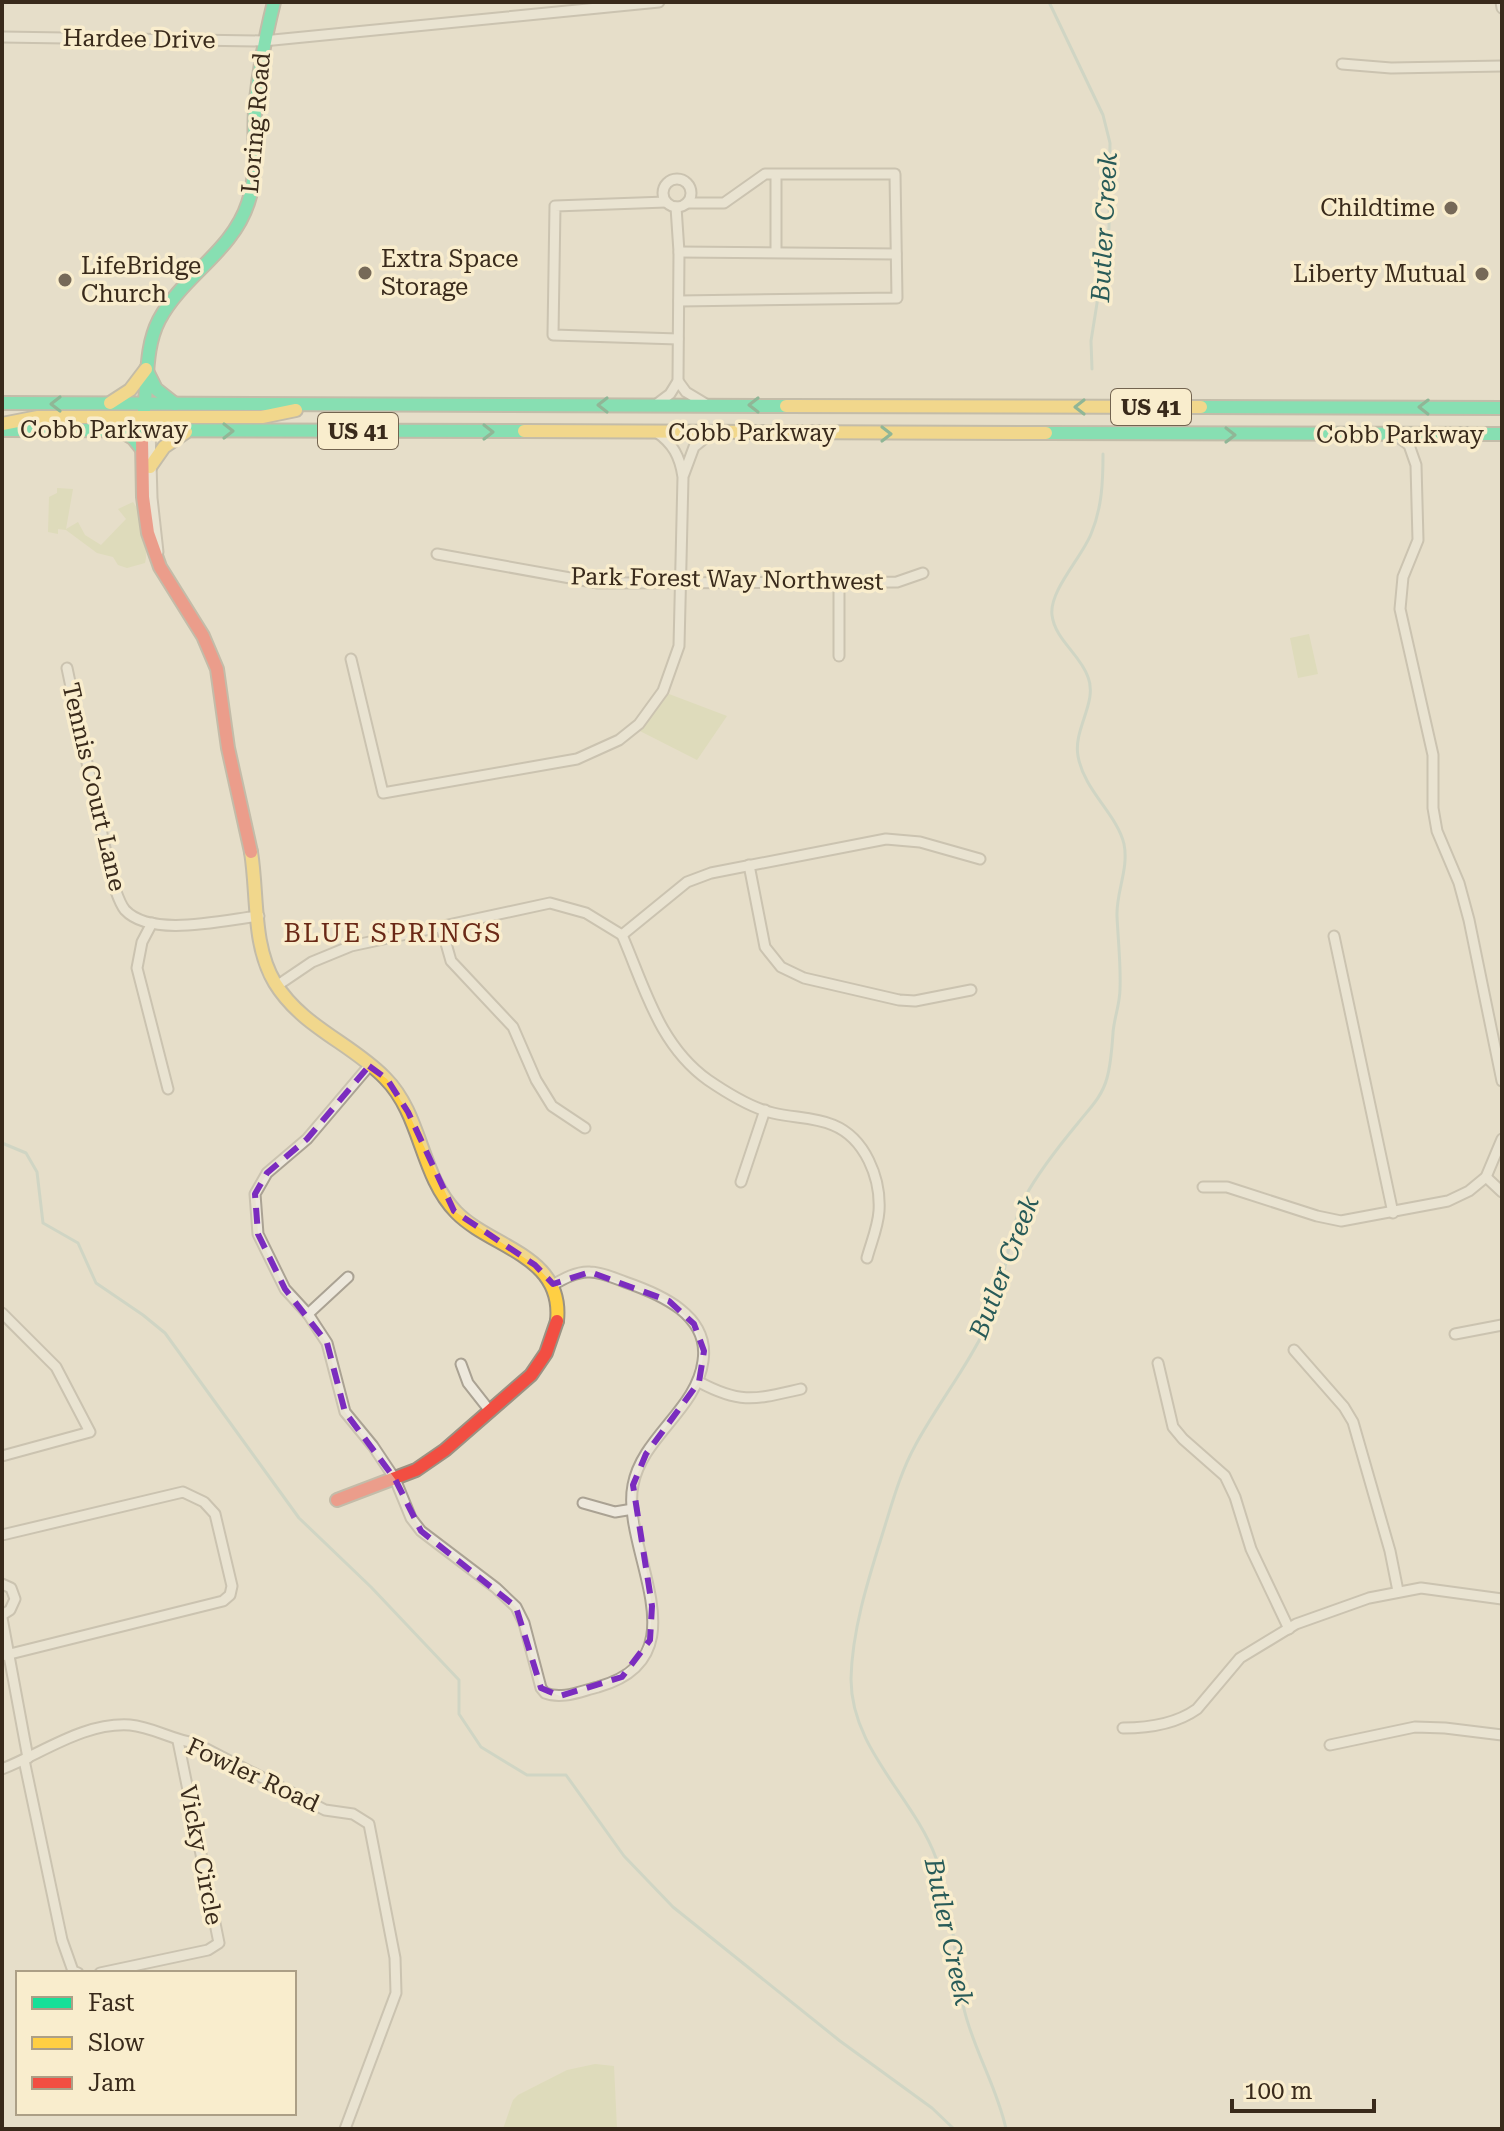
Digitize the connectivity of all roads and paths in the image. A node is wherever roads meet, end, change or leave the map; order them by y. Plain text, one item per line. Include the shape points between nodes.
1 (274, 2) edge
2 (659, 2) edge
3 (1501, 2) edge
4 (1502, 8) edge
5 (2, 37) edge
6 (263, 41) junction
7 (1342, 64) dead end
8 (1502, 66) edge
9 (776, 176) junction
10 (666, 202) junction
11 (687, 203) junction
12 (676, 207) junction
13 (679, 252) junction
14 (776, 252) junction
15 (896, 254) junction
16 (679, 301) junction
17 (678, 339) junction
18 (146, 369) junction
19 (678, 381) junction
20 (2, 403) edge
21 (109, 404) junction
22 (145, 404) junction
23 (175, 404) junction
24 (315, 404) junction
25 (655, 405) junction
26 (709, 405) junction
27 (1502, 408) edge
28 (146, 424) junction
29 (2, 427) edge
30 (116, 430) junction
31 (189, 430) junction
32 (656, 432) junction
33 (712, 433) junction
34 (1502, 434) edge
35 (1395, 435) junction
36 (141, 448) junction
37 (150, 467) junction
38 (683, 477) junction
39 (437, 554) dead end
40 (159, 564) junction
41 (923, 573) dead end
42 (681, 582) junction
43 (839, 583) junction
44 (839, 656) dead end
45 (351, 659) dead end
46 (67, 668) dead end
47 (980, 859) dead end
48 (749, 865) junction
49 (259, 916) junction
50 (152, 923) junction
51 (441, 926) junction
52 (622, 935) junction
53 (1334, 936) dead end
54 (278, 985) junction
55 (971, 990) dead end
56 (369, 1066) junction
57 (1502, 1081) edge
58 (168, 1089) dead end
59 (765, 1110) junction
60 (585, 1128) dead end
61 (1502, 1139) edge
62 (1486, 1177) junction
63 (741, 1182) dead end
64 (1203, 1187) dead end
65 (1502, 1192) edge
66 (1393, 1213) junction
67 (867, 1258) dead end
68 (348, 1277) dead end
69 (551, 1286) junction
70 (2, 1313) edge
71 (308, 1314) junction
72 (1502, 1325) edge
73 (1455, 1334) dead end
74 (1294, 1350) dead end
75 (1158, 1363) dead end
76 (461, 1364) dead end
77 (699, 1382) junction
78 (801, 1389) dead end
79 (490, 1411) junction
80 (2, 1456) edge
81 (395, 1479) junction
82 (337, 1500) dead end
83 (583, 1503) dead end
84 (633, 1509) junction
85 (2, 1535) edge
86 (2, 1584) edge
87 (1398, 1591) junction
88 (1502, 1599) edge
89 (2, 1616) edge
90 (1289, 1629) junction
91 (5, 1656) edge
92 (1123, 1728) dead end
93 (1502, 1735) edge
94 (178, 1741) junction
95 (1330, 1745) dead end
96 (26, 1759) junction
97 (2, 1769) edge
98 (73, 1971) edge
99 (109, 1971) edge
100 (345, 2129) edge

1 - 6 main road, Loring Road
2 - 6 street, Hardee Drive
3 - 4 street
5 - 6 street, Hardee Drive
6 - 18 main road, Loring Road via 249,202 227,244 164,311
7 - 8 street
9 - 11 street via 765,174 724,203
9 - 14 street
9 - 15 street via 895,174
10 - 11 street via 664,186 678,178 691,188
10 - 12 street
10 - 17 street via 555,206 553,335
11 - 12 street
12 - 13 street
13 - 14 street
13 - 16 street
14 - 15 street
15 - 16 street via 897,298
16 - 17 street
17 - 19 street
18 - 21 main road via 130,390
18 - 22 main road, Loring Road
18 - 23 main road via 156,389
19 - 25 street
19 - 26 street
21 -> 20 main road, Cobb Parkway / US 41
21 - 22 main road, Cobb Parkway / US 41
22 - 23 main road, Cobb Parkway / US 41
22 - 28 main road, Loring Road
23 - 24 main road, Cobb Parkway / US 41
25 -> 24 main road, Cobb Parkway / US 41
24 - 28 main road via 262,417
25 - 26 main road, Cobb Parkway / US 41
27 -> 26 main road, Cobb Parkway / US 41
28 - 29 main road via 28,417
28 - 30 main road, Cobb Parkway / US 41
28 - 31 main road, Cobb Parkway / US 41
28 - 36 main road, Loring Road
28 - 37 street
29 - 30 main road, Cobb Parkway / US 41
30 - 36 main road
31 -> 32 main road, Cobb Parkway / US 41
31 - 37 main road via 164,447
32 - 33 main road, Cobb Parkway / US 41
32 - 38 street via 676,452
33 -> 35 main road, Cobb Parkway / US 41
33 - 38 street via 694,447
34 - 35 main road, Cobb Parkway / US 41
35 - 57 street via 1414,455 1419,516 1400,609 1433,755 1437,831 1466,908
36 - 40 main road, Loring Road via 144,521
37 - 40 street
38 - 42 street
39 - 42 street, Park Forest Way Northwest via 584,581
40 - 49 main road, Loring Road via 217,668
41 - 43 street, Park Forest Way Northwest via 897,582
42 - 43 street, Park Forest Way Northwest
42 - 45 street via 679,646 656,704 619,740 577,759 383,793
43 - 44 street
46 - 50 street, Tennis Court Lane via 112,881 124,909
47 - 48 street via 920,842 886,839
48 - 52 street via 687,882
48 - 55 street via 765,947 781,967 804,978 899,1000
49 - 50 street via 180,926
49 - 54 main road, Loring Road via 269,973
50 - 58 street via 137,968
51 - 52 street via 550,903 586,913
51 - 54 street via 351,946 312,962
51 - 60 street via 451,961 513,1027 552,1106
52 - 59 street via 653,1014 686,1059 706,1078
53 - 66 street
54 - 56 main road, Loring Road via 323,1033
56 - 69 main road, Loring Road via 387,1079 408,1112 454,1211 519,1252
56 - 71 street via 307,1139 267,1173 255,1194 258,1234 285,1289
59 - 63 street
59 - 67 street via 835,1126 870,1160 879,1211
61 - 62 street
62 - 65 street
62 - 66 street via 1448,1201
64 - 66 street via 1227,1187 1341,1221
68 - 71 street
69 - 77 street via 590,1272 676,1305 701,1340
69 - 79 main road via 559,1320 550,1350
70 - 80 street via 56,1367 90,1432
71 - 81 street via 327,1343 345,1412
72 - 73 street
74 - 87 street via 1353,1422
75 - 90 street via 1173,1427 1225,1476 1251,1549
76 - 79 street via 468,1383
77 - 78 street via 749,1399
77 - 84 street via 637,1470
79 - 81 main road via 445,1450
81 - 82 main road
81 - 84 street via 421,1531 516,1607 538,1681 551,1696 612,1683 636,1664 650,1640 652,1606
83 - 84 street via 608,1511
85 - 91 street via 183,1492 215,1514 232,1586 223,1601
86 - 89 street via 11,1588 15,1599
87 - 88 street via 1421,1588
87 - 90 street
89 - 91 street
90 - 92 street via 1240,1658 1188,1715 1165,1724
91 - 96 street
93 - 95 street via 1415,1727
94 - 96 street, Fowler Road via 129,1725 95,1728
94 - 99 street, Vicky Circle via 219,1943 208,1950
94 - 100 street, Fowler Road via 195,1743 325,1810 353,1814 369,1824 395,1958 396,1993
96 - 97 street, Fowler Road
96 - 98 street via 62,1940

